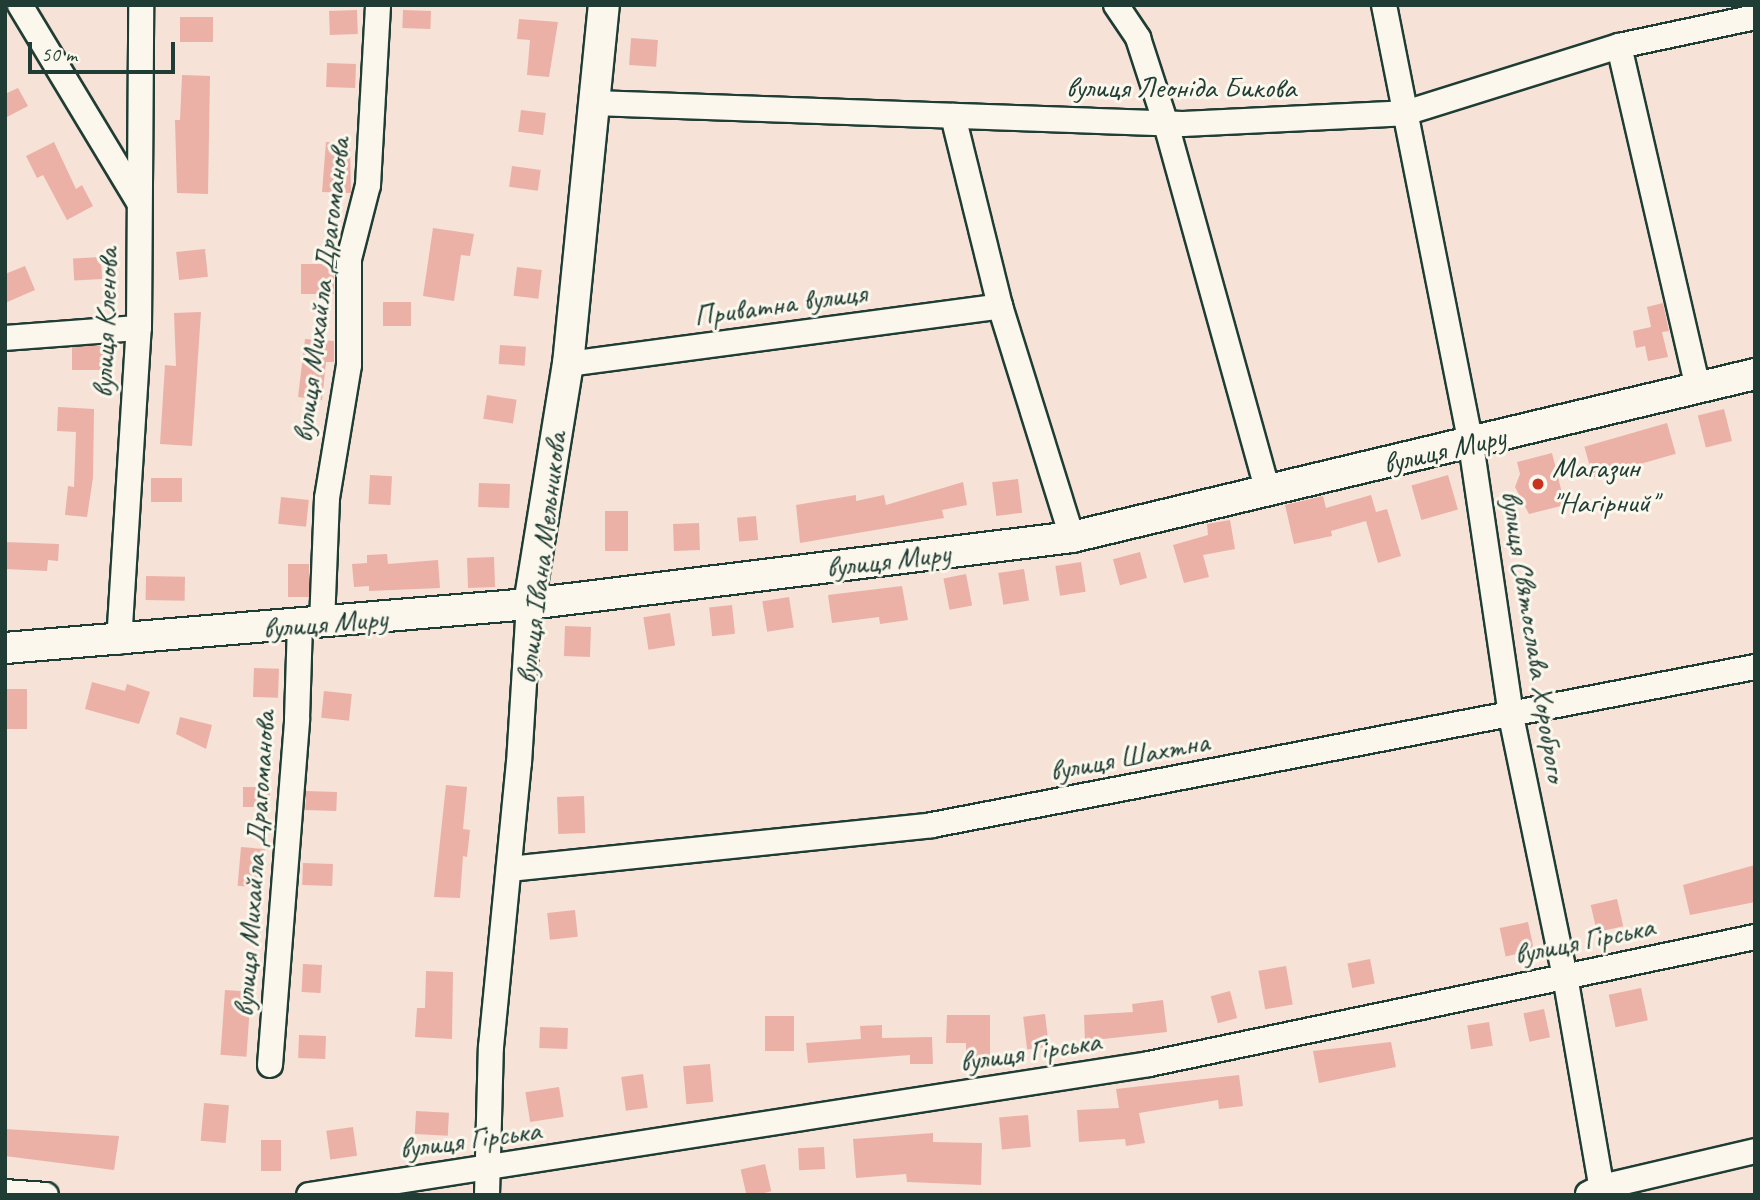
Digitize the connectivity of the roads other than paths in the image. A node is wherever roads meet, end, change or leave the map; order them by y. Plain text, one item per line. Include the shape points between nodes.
1 (19, 5) edge
2 (141, 5) edge
3 (378, 5) edge
4 (604, 5) edge
5 (1116, 5) edge
6 (1384, 5) edge
7 (1755, 17) edge
8 (1619, 46) junction
9 (594, 103) junction
10 (1405, 113) junction
11 (953, 116) junction
12 (1166, 124) junction
13 (140, 202) junction
14 (1000, 306) junction
15 (139, 328) junction
16 (5, 338) edge
17 (568, 364) junction
18 (1755, 374) edge
19 (1698, 388) junction
20 (1471, 444) junction
21 (1268, 492) junction
22 (1072, 537) junction
23 (529, 604) junction
24 (311, 624) junction
25 (119, 642) junction
26 (5, 648) edge
27 (1755, 667) edge
28 (1511, 716) junction
29 (509, 869) junction
30 (1755, 937) edge
31 (1565, 976) junction
32 (270, 1065) dead end
33 (1755, 1151) edge
34 (487, 1170) junction
35 (5, 1192) edge
36 (1597, 1192) edge
37 (46, 1195) edge
38 (309, 1195) edge
39 (486, 1195) edge

1 - 13 street
2 - 13 street, вулиця Кленова
3 - 24 street, вулиця Михайла Драгоманова via 368,186 349,259 352,331
4 - 9 street, вулиця Івана Мельникова
5 - 12 street via 1138,38
6 - 10 street, вулиця Святослава Хороброго
7 - 8 street, вулиця Леоніда Бикова
8 - 10 street, вулиця Леоніда Бикова
8 - 19 street
9 - 11 street, вулиця Леоніда Бикова
9 - 17 street, вулиця Івана Мельникова
10 - 12 street, вулиця Леоніда Бикова
10 - 20 street, вулиця Святослава Хороброго
11 - 12 street, вулиця Леоніда Бикова
11 - 14 street
12 - 21 street
13 - 15 street, вулиця Кленова
14 - 17 street, Приватна вулиця
14 - 22 street
15 - 16 street
15 - 25 street, вулиця Кленова
17 - 23 street, вулиця Івана Мельникова
18 - 19 street, вулиця Миру
19 - 20 street, вулиця Миру
20 - 21 street, вулиця Миру
20 - 28 street, вулиця Святослава Хороброго
21 - 22 street, вулиця Миру
22 - 23 street, вулиця Миру
23 - 24 street, вулиця Миру
23 - 29 street, вулиця Івана Мельникова
24 - 25 street, вулиця Миру
24 - 32 street, вулиця Михайла Драгоманова via 297,719
25 - 26 street, вулиця Миру
27 - 28 street, вулиця Шахтна
28 - 29 street, вулиця Шахтна via 932,825
28 - 31 street, вулиця Святослава Хороброго
29 - 34 street, вулиця Івана Мельникова via 491,1047
30 - 31 street, вулиця Гірська
31 - 34 street, вулиця Гірська via 1149,1064
31 - 36 street, вулиця Святослава Хороброго
33 - 36 street
34 - 38 street, вулиця Гірська
34 - 39 street, вулиця Івана Мельникова
35 - 37 street

